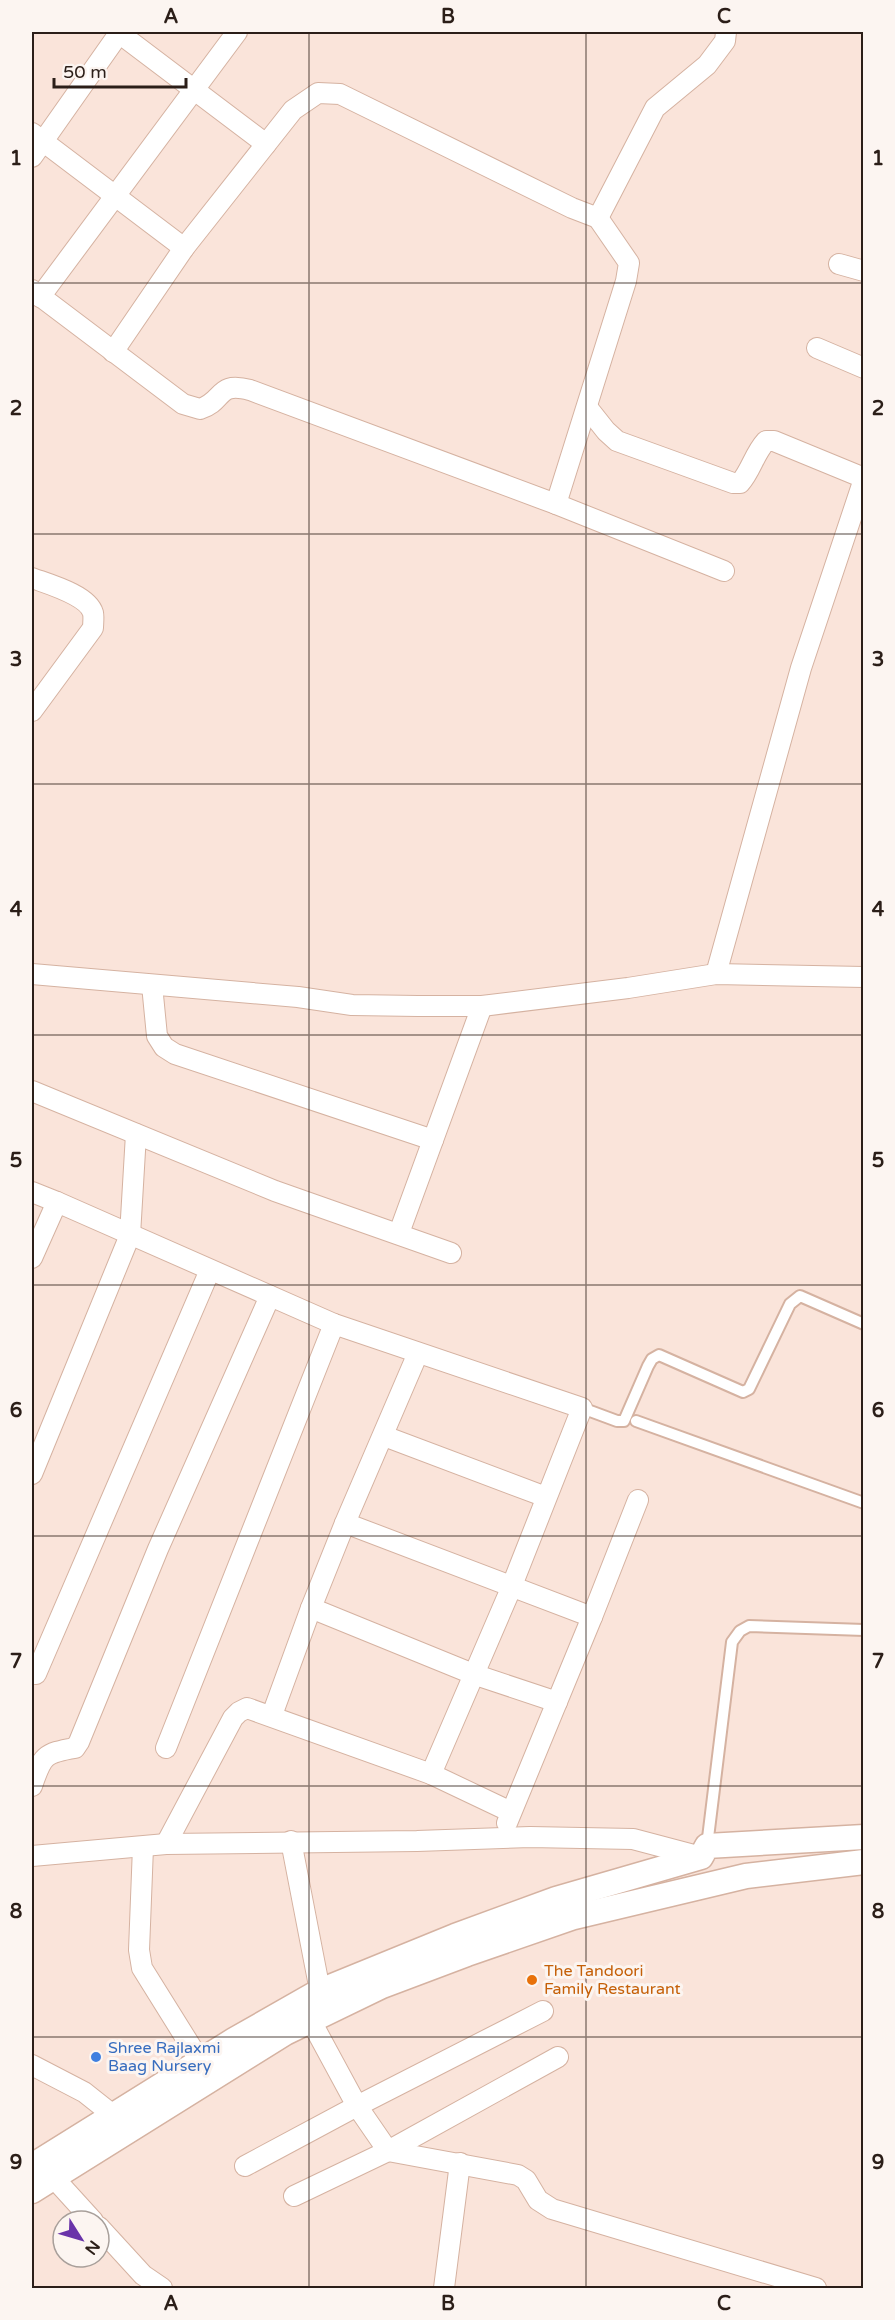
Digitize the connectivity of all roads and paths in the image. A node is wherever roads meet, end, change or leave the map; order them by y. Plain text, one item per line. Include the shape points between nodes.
1 (120, 32) edge
2 (237, 32) edge
3 (726, 32) edge
4 (193, 88) junction
5 (35, 144) edge
6 (266, 144) junction
7 (114, 195) junction
8 (598, 218) junction
9 (184, 248) junction
10 (839, 264) dead end
11 (864, 271) edge
12 (36, 293) edge
13 (817, 348) dead end
14 (112, 352) junction
15 (864, 368) edge
16 (587, 407) junction
17 (864, 479) edge
18 (556, 504) junction
19 (724, 571) dead end
20 (32, 578) edge
21 (32, 711) edge
22 (32, 974) edge
23 (716, 974) junction
24 (864, 976) edge
25 (152, 985) junction
26 (482, 1006) junction
27 (32, 1091) edge
28 (136, 1134) junction
29 (433, 1140) junction
30 (32, 1192) edge
31 (57, 1202) junction
32 (399, 1233) junction
33 (130, 1235) junction
34 (451, 1253) dead end
35 (32, 1258) edge
36 (210, 1270) junction
37 (270, 1296) junction
38 (334, 1324) junction
39 (864, 1324) edge
40 (418, 1353) junction
41 (582, 1408) junction
42 (636, 1421) dead end
43 (384, 1436) junction
44 (37, 1447) edge
45 (32, 1474) edge
46 (546, 1497) junction
47 (638, 1500) dead end
48 (864, 1503) edge
49 (345, 1523) junction
50 (511, 1586) junction
51 (311, 1608) junction
52 (592, 1617) junction
53 (864, 1630) edge
54 (36, 1674) dead end
55 (473, 1674) junction
56 (557, 1702) junction
57 (272, 1715) junction
58 (166, 1748) dead end
59 (431, 1774) junction
60 (32, 1786) edge
61 (512, 1812) junction
62 (864, 1837) edge
63 (501, 1838) junction
64 (291, 1841) junction
65 (166, 1844) junction
66 (143, 1847) junction
67 (704, 1852) junction
68 (32, 1856) edge
69 (864, 1862) edge
70 (320, 1991) junction
71 (543, 2011) dead end
72 (311, 2021) junction
73 (558, 2057) dead end
74 (200, 2061) junction
75 (32, 2065) edge
76 (357, 2106) junction
77 (113, 2115) junction
78 (388, 2151) junction
79 (460, 2163) junction
80 (32, 2166) edge
81 (244, 2166) dead end
82 (53, 2177) junction
83 (32, 2191) edge
84 (294, 2196) dead end
85 (82, 2209) edge
86 (111, 2240) edge
87 (162, 2289) edge
88 (444, 2289) edge
89 (816, 2289) edge

1 - 4 street
1 - 5 street
2 - 4 street
3 - 8 street via 725,41 707,65 655,108
4 - 6 street
4 - 7 street
5 - 7 street
6 - 8 street via 293,110 318,93 340,94
6 - 9 street
7 - 9 street
7 - 12 street
8 - 16 street via 628,263 626,281
9 - 14 street
10 - 11 street
12 - 14 street
13 - 15 street
14 - 18 street via 183,404 200,409 225,389 236,386
16 - 17 street via 617,441 733,483 740,483 745,477 766,441
16 - 18 street
17 - 23 street via 801,668
18 - 19 street
20 - 21 street via 78,597 93,614 93,628
22 - 25 street
23 - 24 street
23 - 26 street
25 - 26 street via 352,1005
25 - 29 street via 157,1036 175,1054
26 - 29 street
27 - 28 street
28 - 32 street via 275,1191
28 - 33 street
29 - 32 street
30 - 31 street
31 - 33 street
31 - 35 street
32 - 34 street
33 - 36 street
33 - 44 street
36 - 37 street
36 - 54 street
37 - 38 street
37 - 60 street via 158,1548 79,1742 75,1748 54,1751 45,1757
38 - 40 street
38 - 58 street
39 - 41 lane via 800,1296 790,1304 749,1389 743,1392 659,1355 648,1366 624,1421
40 - 41 street
40 - 43 street
41 - 46 street
42 - 48 lane
43 - 46 street
43 - 49 street
44 - 45 street
46 - 50 street
47 - 52 street
49 - 50 street
49 - 51 street
50 - 52 street
50 - 55 street
51 - 55 street
51 - 57 street
52 - 56 street
53 - 67 lane via 749,1626 732,1642
55 - 56 street
55 - 59 street
56 - 61 street
57 - 59 street
57 - 65 street via 247,1708 233,1718
59 - 61 street
61 - 63 street
62 - 67 street
63 - 64 street
63 - 67 street via 633,1839
64 - 65 street
64 - 70 street
65 - 66 street
66 - 68 street
66 - 74 street via 142,1968
67 - 70 street via 556,1899
69 - 72 street via 746,1876 574,1917 382,1986
70 - 74 street
71 - 76 street
72 - 76 street
72 - 82 street via 285,2033
73 - 78 street
74 - 77 street
75 - 77 street via 84,2092
76 - 78 street
76 - 81 street
77 - 80 street
78 - 79 street
78 - 84 street
79 - 88 street
79 - 89 street via 518,2175 526,2180 538,2200 552,2209
82 - 83 street
82 - 85 street
86 - 87 street via 143,2275

